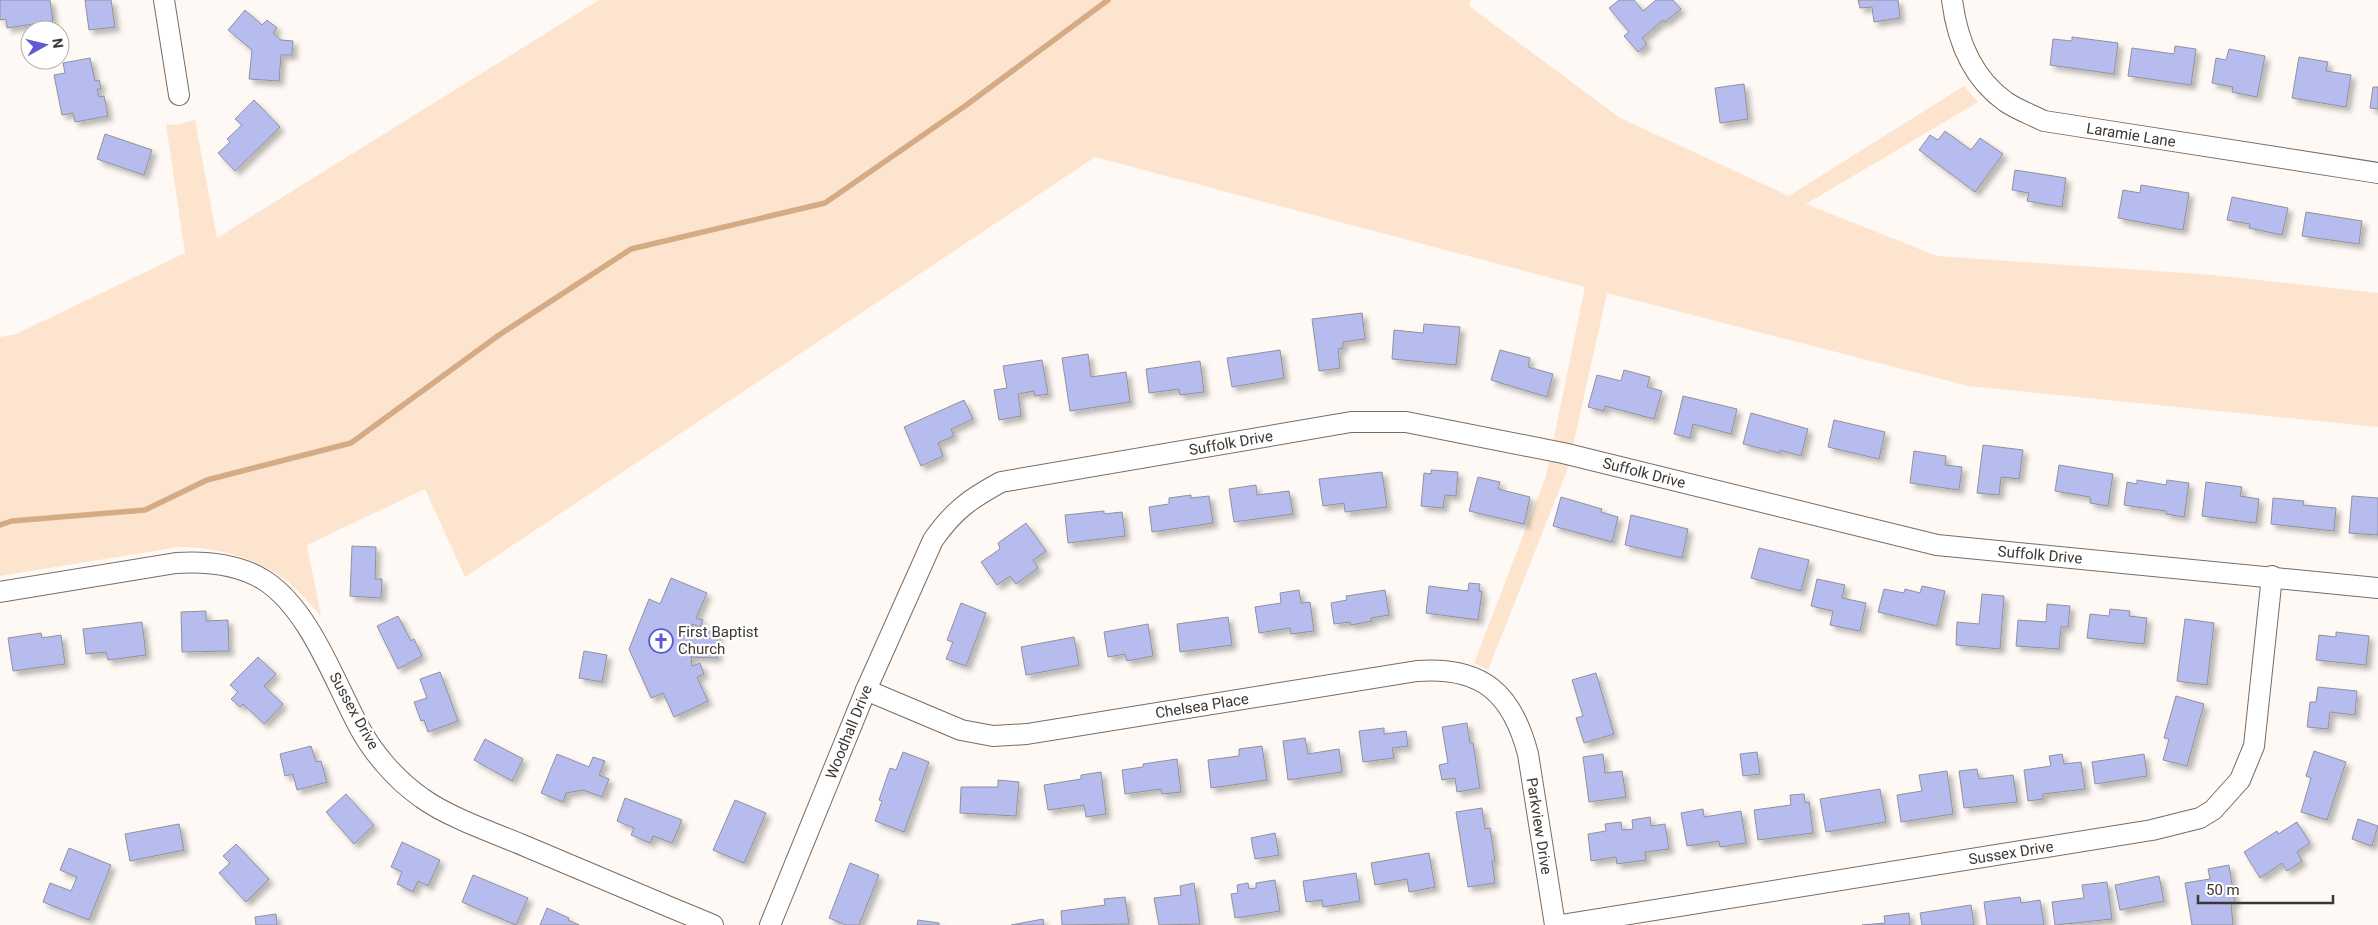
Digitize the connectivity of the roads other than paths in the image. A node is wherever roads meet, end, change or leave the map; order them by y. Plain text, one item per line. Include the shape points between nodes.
1 (164, 0) edge
2 (1952, 0) edge
3 (179, 95) dead end
4 (2378, 173) edge
5 (933, 540) joint
6 (2272, 576) junction
7 (2378, 588) edge
8 (0, 592) edge
9 (866, 690) junction
10 (1521, 727) joint
11 (713, 925) edge
12 (770, 925) edge
13 (1554, 925) edge
14 (1561, 925) edge

1 - 3 street
2 - 4 street, Laramie Lane via 1965,53 1981,78 2006,102 2044,121
5 - 6 street, Suffolk Drive via 968,500 1001,482 1351,422 1406,422 1563,453 1937,545
5 - 9 street, Woodhall Drive
6 - 7 street, Suffolk Drive
6 - 14 street, Sussex Drive via 2254,746 2240,780 2213,810 2200,818 2152,830
8 - 11 street, Sussex Drive via 176,563 225,565 247,572 278,590 297,612 372,748 393,773 422,799 471,824
9 - 10 street, Chelsea Place via 961,730 993,736 1028,734 1439,669 1477,679 1495,690
9 - 12 street, Woodhall Drive
10 - 13 street, Parkview Drive

